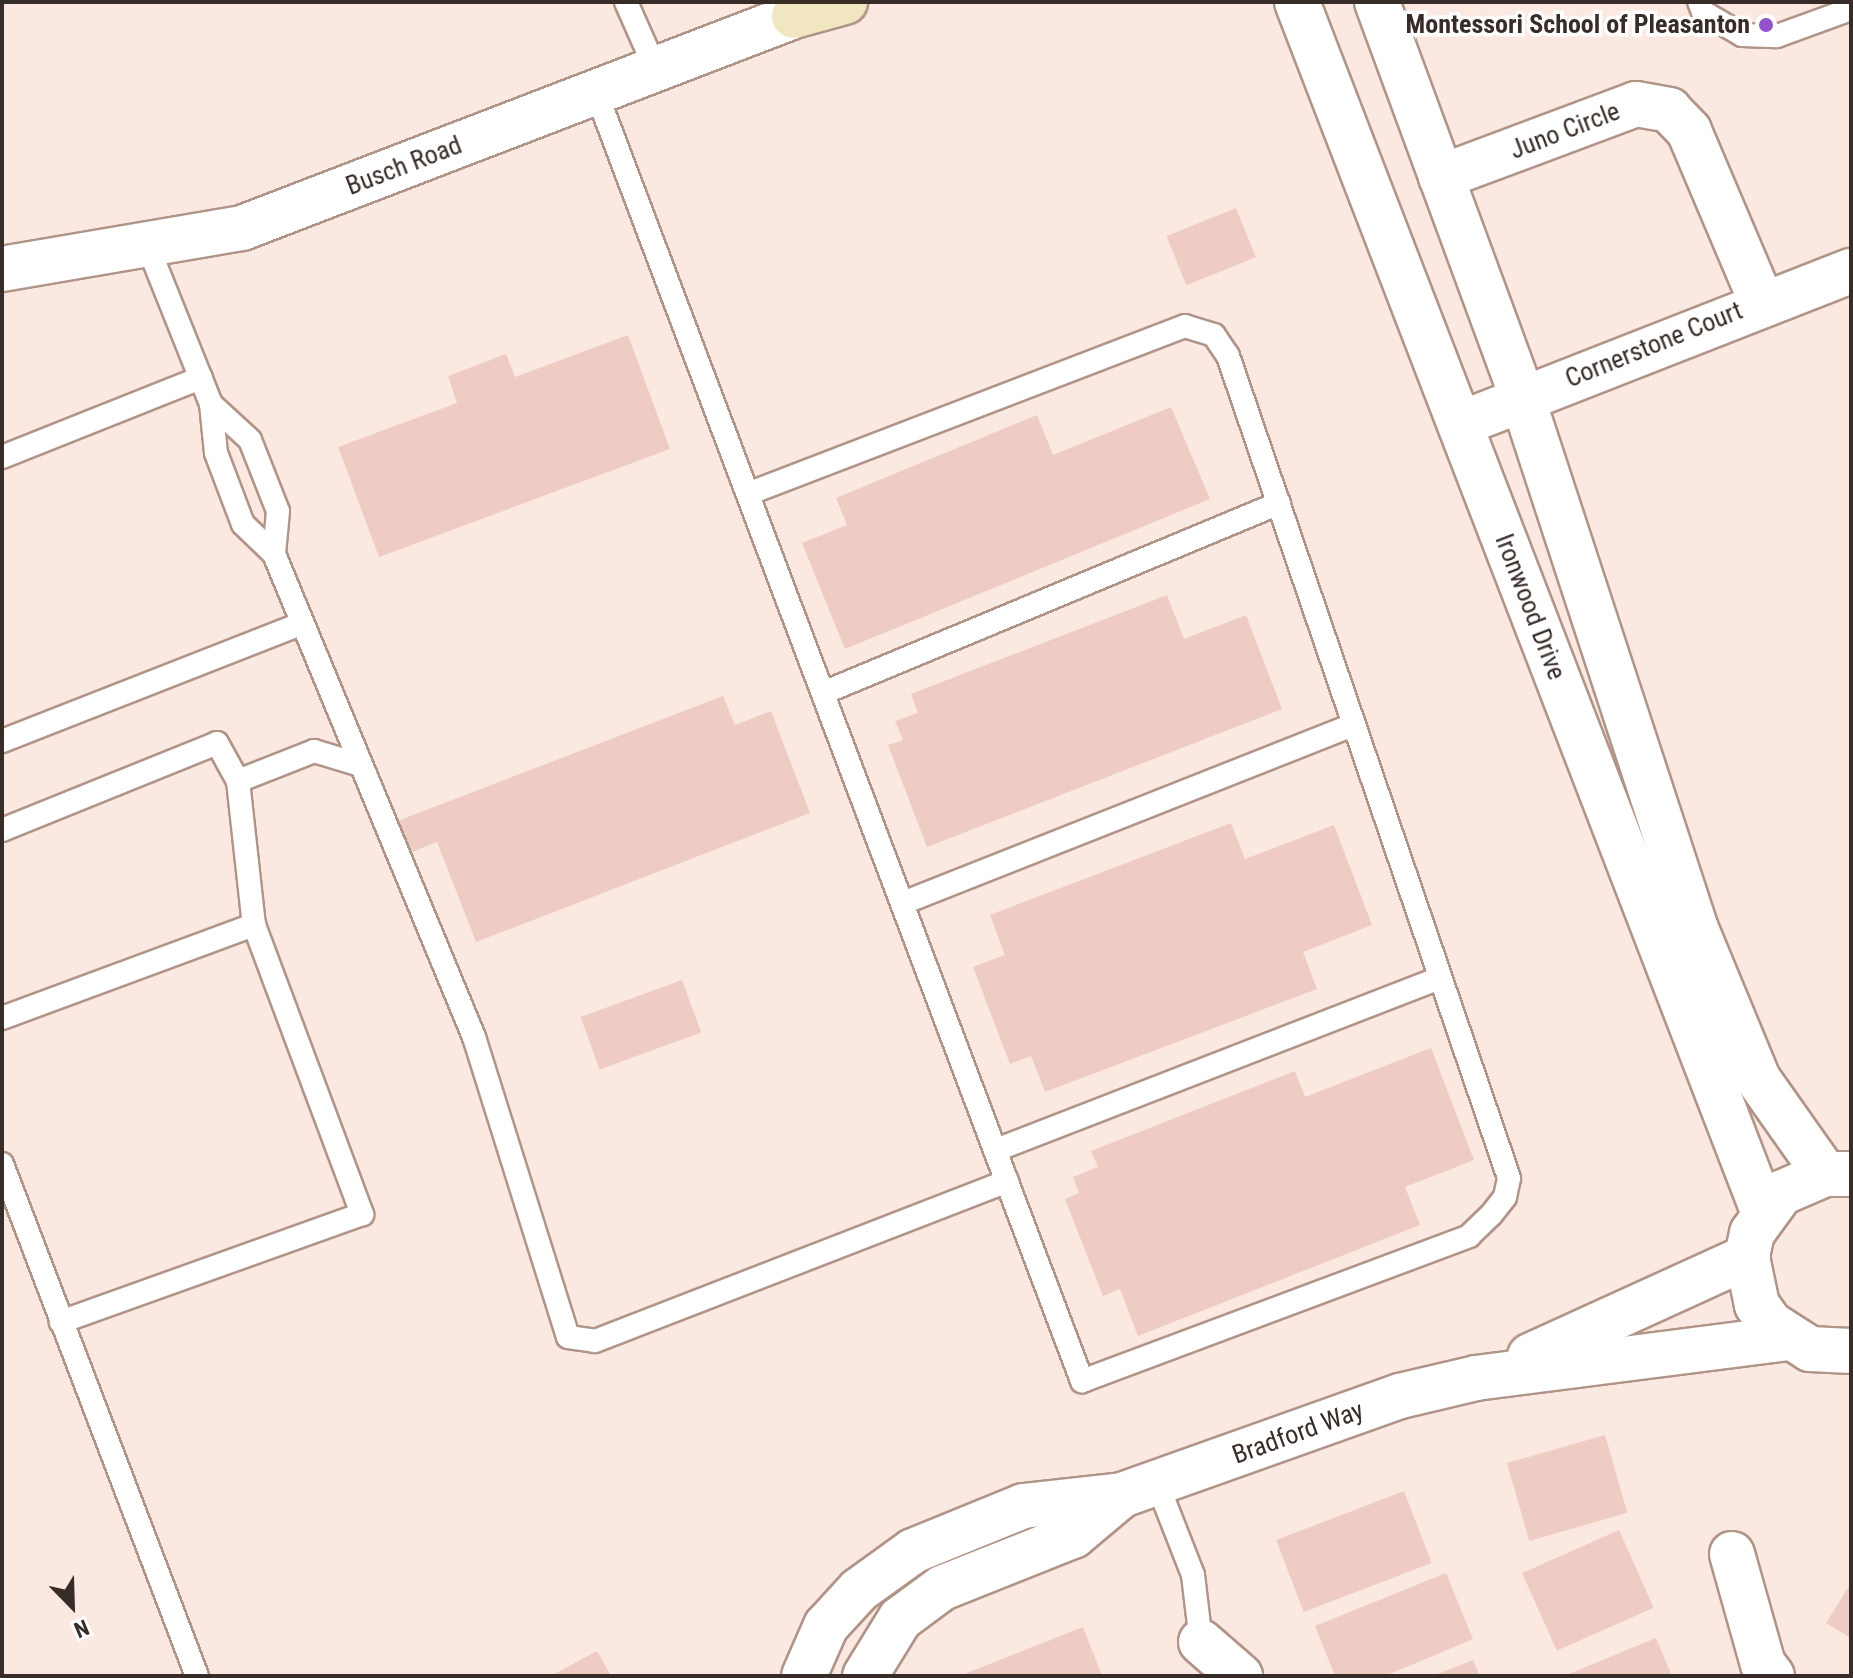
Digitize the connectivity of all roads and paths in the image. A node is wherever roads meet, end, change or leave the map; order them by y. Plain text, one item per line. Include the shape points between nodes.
1 (626, 2) edge
2 (845, 2) edge
3 (1297, 2) edge
4 (1377, 2) edge
5 (1699, 2) edge
6 (804, 9) edge
7 (1851, 9) edge
8 (656, 70) junction
9 (596, 92) junction
10 (1441, 177) junction
11 (147, 244) junction
12 (2, 269) edge
13 (1851, 271) edge
14 (1762, 303) junction
15 (201, 378) junction
16 (1522, 397) junction
17 (211, 404) junction
18 (1460, 424) junction
19 (2, 457) edge
20 (748, 494) junction
21 (1279, 503) junction
22 (274, 554) junction
23 (300, 624) junction
24 (823, 693) junction
25 (1354, 724) junction
26 (2, 741) edge
27 (357, 764) junction
28 (238, 781) junction
29 (2, 830) edge
30 (903, 903) junction
31 (254, 925) junction
32 (1440, 978) junction
33 (2, 1018) edge
34 (996, 1150) junction
35 (2, 1164) edge
36 (1838, 1174) edge
37 (1007, 1181) junction
38 (1763, 1211) junction
39 (1747, 1257) junction
40 (61, 1322) junction
41 (1788, 1338) junction
42 (1851, 1351) edge
43 (1476, 1378) junction
44 (1140, 1489) junction
45 (1732, 1554) dead end
46 (1201, 1642) joint
47 (197, 1676) edge
48 (804, 1676) edge
49 (865, 1676) edge
50 (1240, 1676) edge
51 (1772, 1676) edge

1 - 8 lane
2 - 6 street, Busch Road
3 - 18 street, Ironwood Drive
4 - 10 street, Ironwood Drive
5 - 7 lane via 1703,12 1742,35 1777,36
6 - 8 street, Busch Road
8 - 9 street, Busch Road
9 - 11 street, Busch Road via 242,228
9 - 20 lane
10 - 14 street, Juno Circle via 1636,104 1669,110 1689,131
10 - 16 street, Ironwood Drive
11 - 12 street, Busch Road
11 - 15 lane
13 - 14 street, Cornerstone Court
14 - 16 street, Cornerstone Court
15 - 17 lane
15 - 19 lane
16 - 18 street, Cornerstone Court
16 - 36 street, Ironwood Drive via 1696,929 1758,1079
17 - 22 lane via 216,453 243,524
17 - 22 lane via 250,440 278,511
18 - 38 street, Ironwood Drive
20 - 21 lane via 1185,326 1214,335 1228,356
20 - 24 lane
21 - 24 lane
21 - 25 lane
22 - 23 lane
23 - 26 lane
23 - 27 lane
24 - 30 lane
25 - 30 lane
25 - 32 lane
27 - 28 lane via 314,751
27 - 37 lane via 474,1037 568,1337 595,1341
28 - 29 lane via 217,743
28 - 31 lane
30 - 34 lane
31 - 33 lane
31 - 40 lane via 362,1214
32 - 34 lane
32 - 37 lane via 1509,1178 1505,1197 1469,1236 1082,1381
34 - 37 lane
35 - 40 lane
36 - 38 street via 1781,1193
38 - 39 street
39 - 41 street via 1757,1305
39 - 43 street, Bradford Way
40 - 47 lane
41 - 42 street via 1810,1349
41 - 43 street, Bradford Way
43 - 44 street, Bradford Way via 1400,1396
44 - 46 lane via 1193,1575
44 - 48 street, Bradford Way via 1023,1506 913,1551 859,1590 826,1626
44 - 49 street, Bradford Way via 1073,1536 942,1588 900,1619
45 - 51 street via 1763,1664
46 - 50 street

